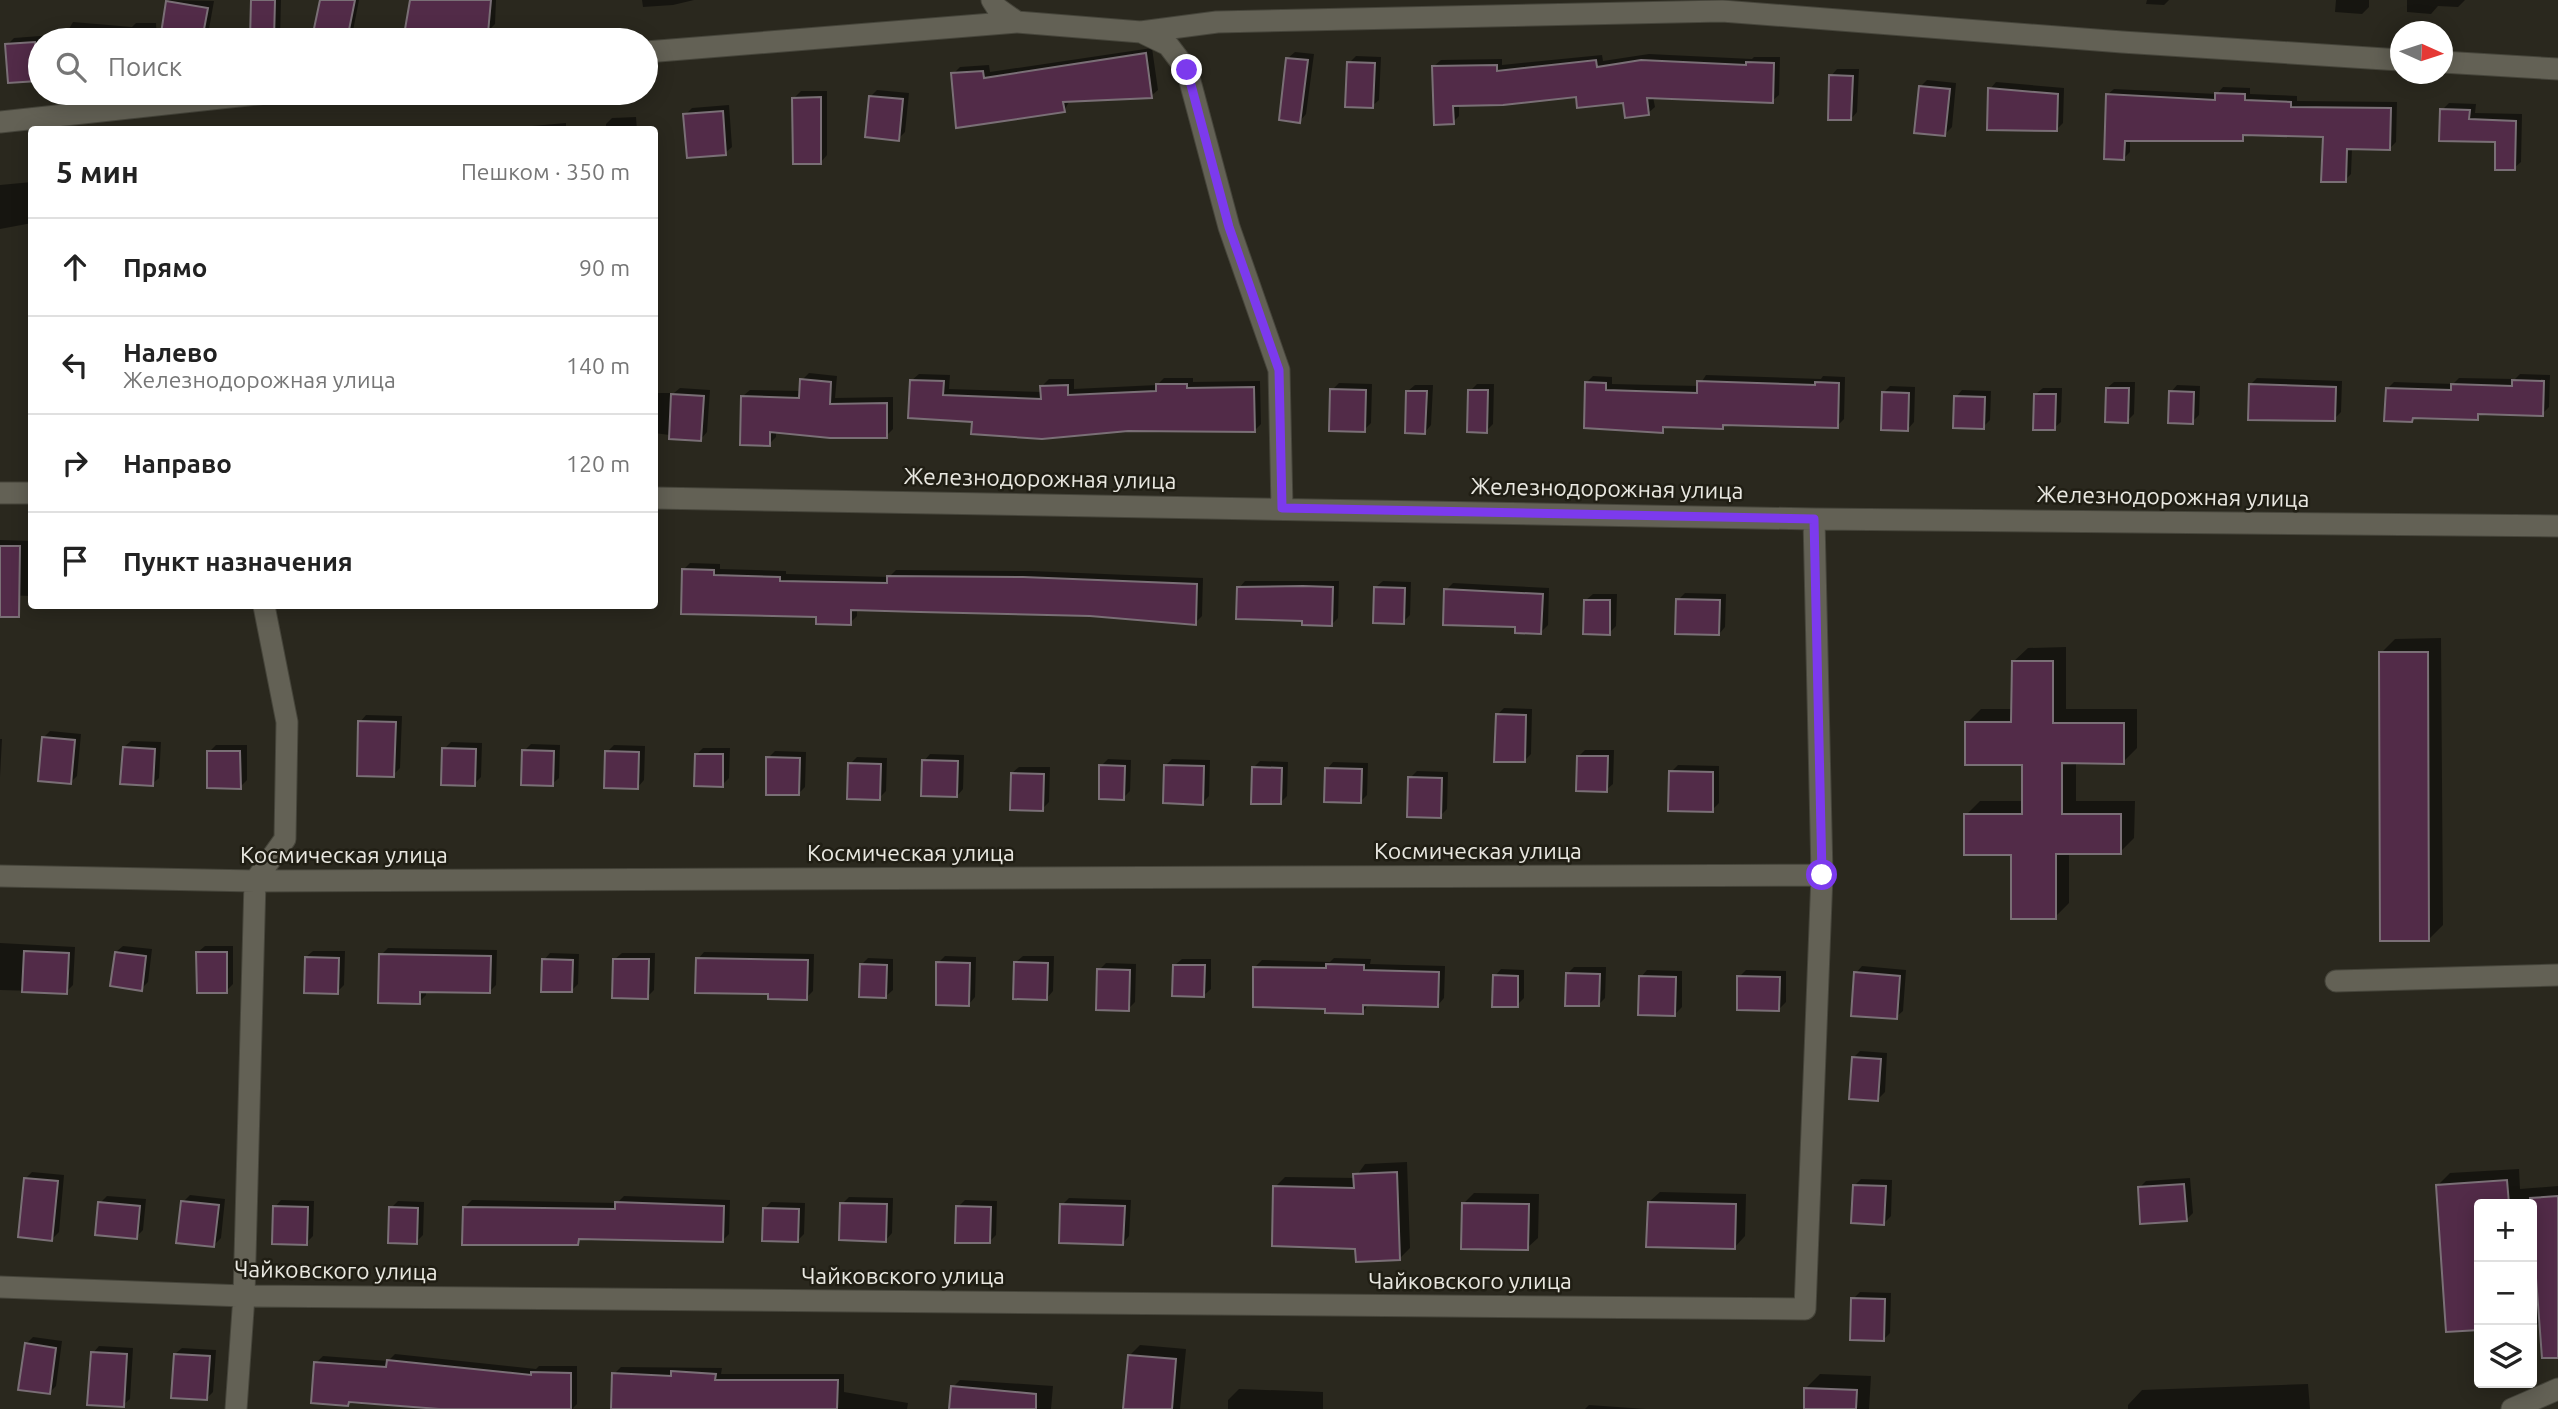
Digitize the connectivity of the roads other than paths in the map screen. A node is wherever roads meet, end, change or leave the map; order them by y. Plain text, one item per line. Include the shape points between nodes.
1 (992, 0) edge
2 (1017, 22) junction
3 (1141, 32) junction
4 (658, 51) edge
5 (2390, 59) edge
6 (2453, 63) edge
7 (2558, 69) edge
8 (153, 105) edge
9 (0, 121) edge
10 (0, 493) edge
11 (28, 493) edge
12 (658, 498) edge
13 (1282, 508) junction
14 (1814, 519) junction
15 (2558, 526) edge
16 (265, 609) edge
17 (1822, 875) junction
18 (0, 876) edge
19 (255, 881) junction
20 (2558, 975) edge
21 (2336, 981) dead end
22 (0, 1287) edge
23 (244, 1296) junction
24 (2558, 1389) edge
25 (236, 1409) edge
26 (2512, 1409) edge

1 - 2 street
2 - 3 street
2 - 4 street
3 - 5 street via 1217,22 1722,11
3 - 13 street via 1168,45 1187,70 1229,227 1279,370
6 - 7 street
8 - 9 street
10 - 11 street
12 - 13 street, Железнодорожная улица
13 - 14 street, Железнодорожная улица
14 - 15 street, Железнодорожная улица
14 - 17 street
16 - 19 street via 287,722 285,839
17 - 19 street, Космическая улица
17 - 23 street, Чайковского улица via 1805,1309
18 - 19 street, Космическая улица
19 - 23 street
20 - 21 street
22 - 23 street, Чайковского улица
23 - 25 street
24 - 26 street

